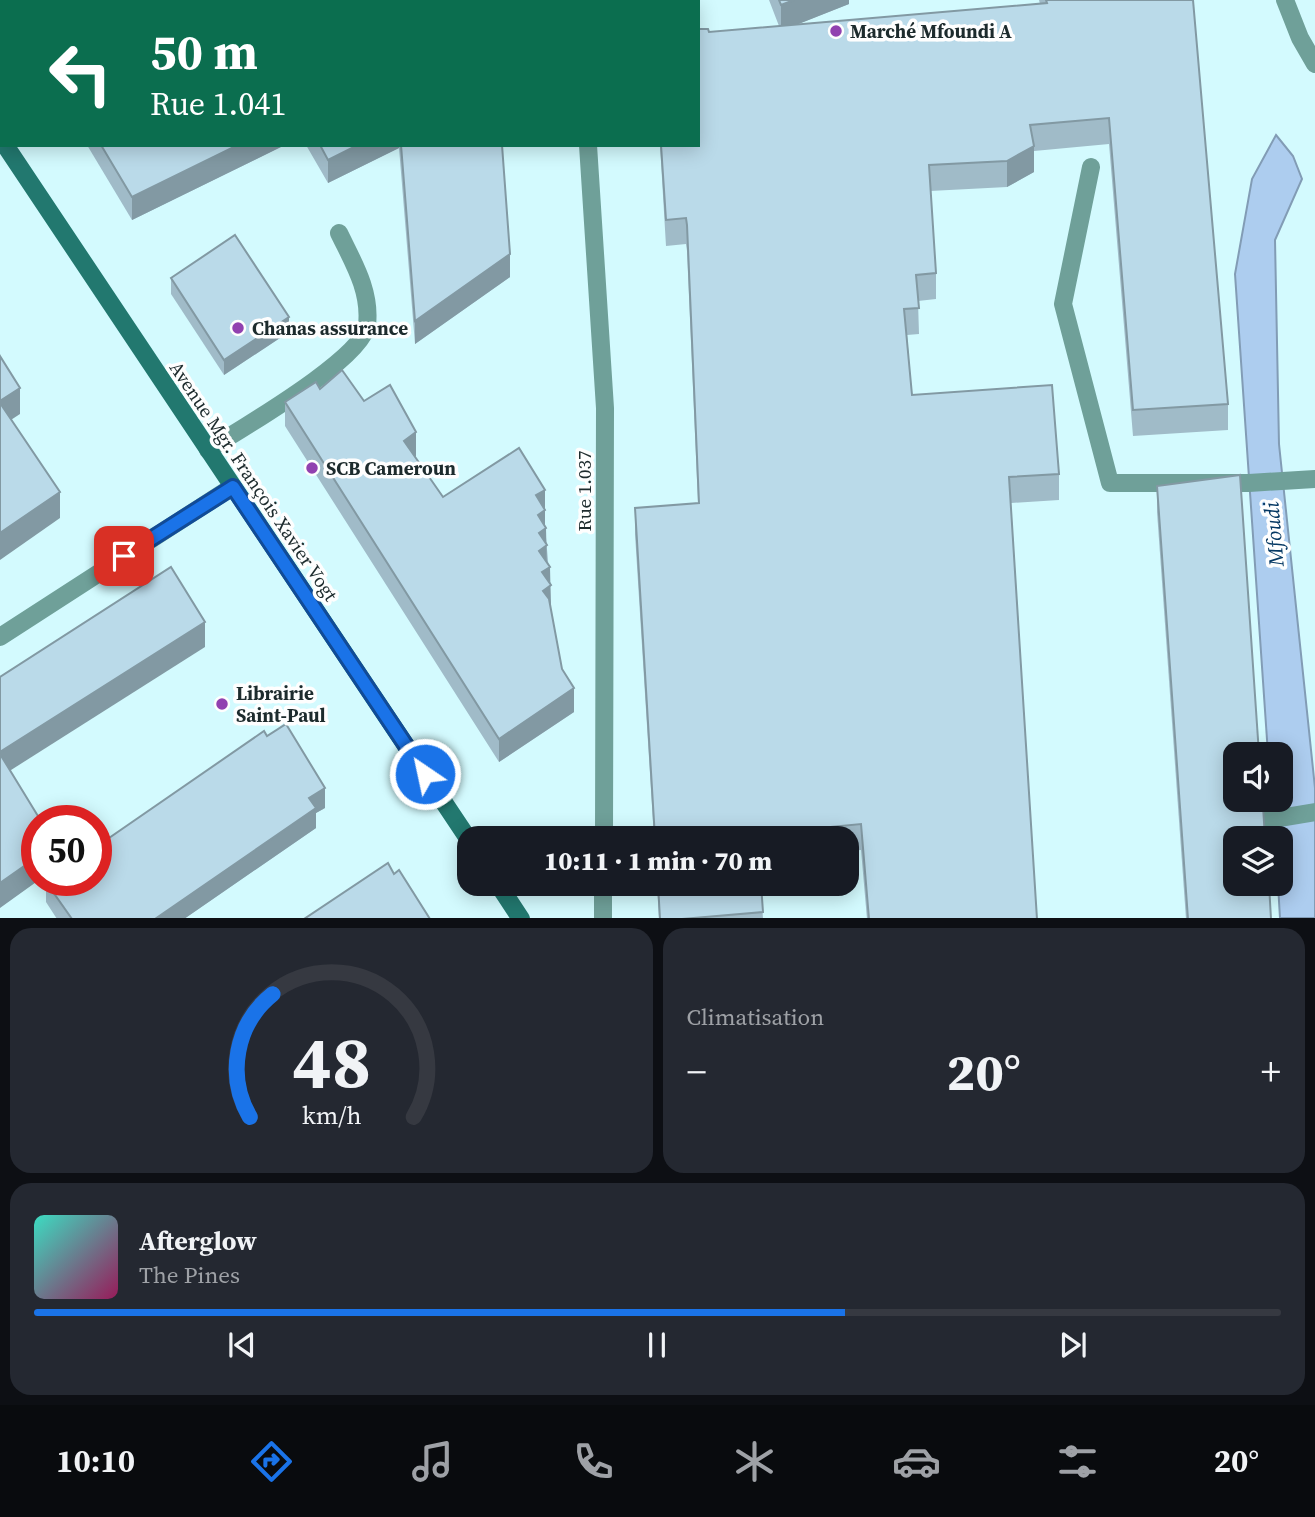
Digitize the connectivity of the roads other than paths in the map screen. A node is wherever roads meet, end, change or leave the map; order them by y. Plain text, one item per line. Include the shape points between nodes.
1 (1285, 0) edge
2 (1315, 64) edge
3 (6, 147) edge
4 (588, 147) edge
5 (1091, 167) dead end
6 (339, 233) dead end
7 (208, 450) junction
8 (1315, 479) edge
9 (233, 487) junction
10 (0, 637) edge
11 (1315, 812) edge
12 (1262, 821) edge
13 (460, 826) edge
14 (604, 826) edge
15 (506, 896) edge
16 (603, 896) edge
17 (520, 918) edge
18 (603, 918) edge

1 - 2 street
3 - 7 main road, Avenue Mgr. François Xavier Vogt
4 - 14 street, Rue 1.037 via 605,408
5 - 8 street via 1063,304 1110,483
6 - 7 street via 366,290 367,326 362,339 329,371
7 - 9 main road, Avenue Mgr. François Xavier Vogt
9 - 10 street
9 - 13 main road, Avenue Mgr. François Xavier Vogt
11 - 12 street
15 - 17 main road
16 - 18 street

